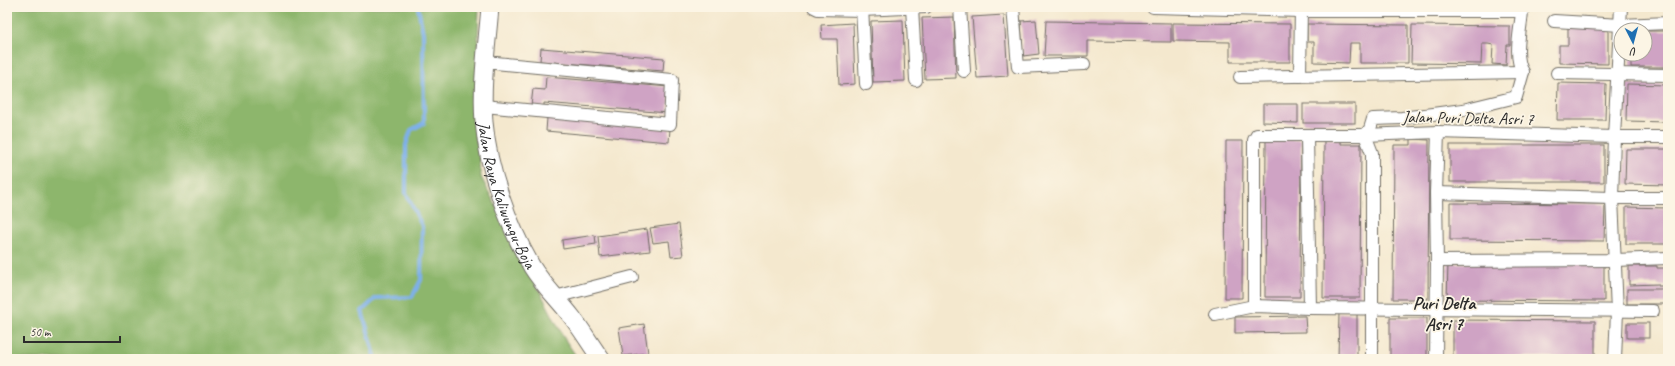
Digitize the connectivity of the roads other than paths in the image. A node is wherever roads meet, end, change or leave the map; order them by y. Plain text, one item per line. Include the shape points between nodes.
1 (490, 7) edge
2 (814, 7) edge
3 (912, 7) edge
4 (926, 7) edge
5 (960, 7) edge
6 (1013, 7) edge
7 (1153, 7) edge
8 (1620, 7) edge
9 (862, 8) edge
10 (1301, 9) edge
11 (1554, 21) dead end
12 (1621, 22) edge
13 (1668, 23) edge
14 (1653, 24) edge
15 (1613, 25) edge
16 (485, 62) junction
17 (1617, 62) edge
18 (1084, 64) dead end
19 (964, 71) dead end
20 (1523, 72) junction
21 (1557, 73) dead end
22 (1616, 75) junction
23 (1668, 75) edge
24 (1300, 76) junction
25 (1240, 77) dead end
26 (916, 80) dead end
27 (866, 84) dead end
28 (484, 106) junction
29 (1438, 132) junction
30 (1307, 134) junction
31 (1365, 135) junction
32 (1614, 137) junction
33 (1668, 137) edge
34 (1436, 192) junction
35 (1612, 198) junction
36 (1668, 198) edge
37 (1668, 258) edge
38 (1615, 260) junction
39 (1437, 261) junction
40 (632, 277) dead end
41 (555, 298) junction
42 (1254, 306) junction
43 (1373, 307) junction
44 (1310, 308) junction
45 (1436, 308) junction
46 (1617, 311) junction
47 (1652, 311) dead end
48 (1215, 314) dead end
49 (601, 359) edge
50 (1372, 359) edge
51 (1436, 359) edge
52 (1615, 359) edge

1 - 16 main road, Jalan Raya Kaliwungu-Boja
2 - 9 street
3 - 4 street
3 - 9 street
3 - 26 street
5 - 19 street
6 - 18 street via 1018,67
7 - 10 street
8 - 12 street
9 - 27 street
10 - 20 street via 1522,11 1518,45 1519,67
10 - 24 street
11 - 15 street
13 - 14 street
16 - 28 main road, Jalan Raya Kaliwungu-Boja
16 - 28 street via 672,80 670,124
17 - 22 street
20 - 24 street
20 - 31 street via 1516,97 1463,110 1373,119
21 - 22 street
22 - 23 street
22 - 32 street
24 - 25 street
28 - 41 main road, Jalan Raya Kaliwungu-Boja via 487,149 506,210 533,268
29 - 31 street, Jalan Puri Delta Asri 7
29 - 32 street, Jalan Puri Delta Asri 7
29 - 34 street
30 - 31 street, Jalan Puri Delta Asri 7
30 - 42 street, Jalan Puri Delta Asri 7 via 1257,135 1254,140
30 - 44 street
31 - 43 street via 1372,153
32 - 33 street, Jalan Puri Delta Asri 7
32 - 35 street
34 - 35 street
34 - 39 street
35 - 36 street
35 - 38 street
37 - 38 street
38 - 39 street
38 - 46 street
39 - 45 street
40 - 41 street
41 - 49 main road, Jalan Raya Kaliwungu-Boja via 572,316
42 - 44 street
42 - 48 street
43 - 44 street
43 - 45 street
43 - 50 street
45 - 46 street
45 - 51 street
46 - 47 street
46 - 52 street

